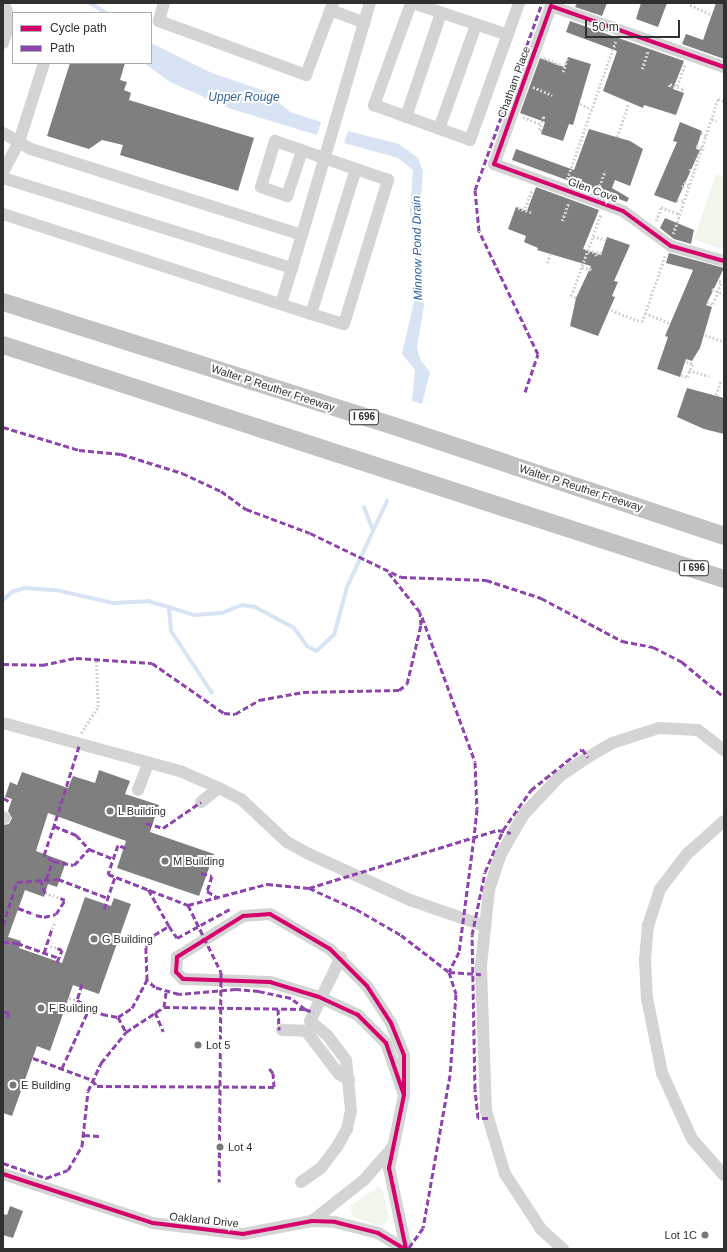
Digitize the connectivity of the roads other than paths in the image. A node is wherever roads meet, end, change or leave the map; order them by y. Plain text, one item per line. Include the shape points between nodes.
1 (4, 3) edge
2 (164, 3) edge
3 (370, 3) edge
4 (412, 3) edge
5 (519, 3) edge
6 (332, 7) edge
7 (441, 13) junction
8 (365, 23) junction
9 (476, 24) junction
10 (508, 35) junction
11 (3, 43) edge
12 (44, 64) edge
13 (724, 67) edge
14 (406, 117) junction
15 (439, 129) junction
16 (3, 132) edge
17 (19, 142) junction
18 (302, 151) junction
19 (325, 159) junction
20 (494, 164) joint
21 (356, 169) junction
22 (3, 172) edge
23 (3, 178) edge
24 (3, 214) edge
25 (302, 235) junction
26 (724, 261) edge
27 (292, 268) junction
28 (3, 302) edge
29 (281, 304) junction
30 (311, 314) junction
31 (3, 345) edge
32 (658, 514) junction
33 (724, 532) edge
34 (724, 536) edge
35 (664, 558) junction
36 (724, 579) edge
37 (724, 589) edge
38 (3, 723) edge
39 (724, 750) edge
40 (148, 764) junction
41 (219, 788) junction
42 (138, 790) dead end
43 (201, 802) dead end
44 (724, 821) edge
45 (482, 925) junction
46 (341, 957) junction
47 (319, 997) junction
48 (308, 1026) junction
49 (282, 1030) dead end
50 (404, 1095) junction
51 (393, 1147) junction
52 (3, 1174) edge
53 (724, 1175) edge
54 (302, 1182) dead end
55 (312, 1221) junction
56 (405, 1249) edge
57 (563, 1249) edge

1 - 11 street via 10,21
2 - 6 street via 159,20 306,75
3 - 8 street
4 - 7 street
4 - 14 street via 374,105
5 - 10 street
6 - 8 street
7 - 9 street
7 - 14 street
8 - 19 street
9 - 10 street
9 - 15 street
10 - 15 street via 470,140
12 - 17 street
13 - 20 street, Chatham Place via 551,6
14 - 15 street
16 - 17 street
17 - 22 street
17 - 25 street via 31,149
18 - 18 street via 275,142 261,187 287,196
18 - 19 street
19 - 21 street
19 - 25 street
20 - 26 street, Glen Cove via 623,211 669,244
21 - 30 street
21 - 30 street via 388,180 356,286 344,324
23 - 27 street
24 - 29 street
25 - 27 street
27 - 29 street
28 - 32 highway, Walter P Reuther Freeway / I 696
29 - 30 street
31 - 35 highway, I 696
32 - 33 highway
32 - 34 highway, Walter P Reuther Freeway / I 696
35 - 36 highway, I 696
35 - 37 highway
38 - 40 street
39 - 45 street via 698,730 659,728 612,743 560,776 511,832 489,890
40 - 41 street via 180,771
40 - 42 street
41 - 43 street
41 - 45 street via 241,800 287,842 309,854 416,903
44 - 53 street via 687,854 660,889 648,925 645,961 647,998 662,1073 692,1139
45 - 57 street via 483,1076 486,1112 505,1174 541,1229
46 - 47 street
46 - 47 street via 279,917 255,913 243,916 183,950 175,965 179,976 188,980 270,982
46 - 50 street via 380,1003 394,1030 404,1056
47 - 48 street
47 - 50 street via 358,1015 379,1032 391,1053
48 - 49 street
48 - 54 street via 342,1053 349,1069 352,1098 347,1129 321,1168
50 - 51 street
51 - 55 street via 364,1180
51 - 56 street via 390,1187
52 - 55 street, Oakland Drive via 100,1208 191,1230 243,1234
55 - 56 street, Oakland Drive via 364,1228

